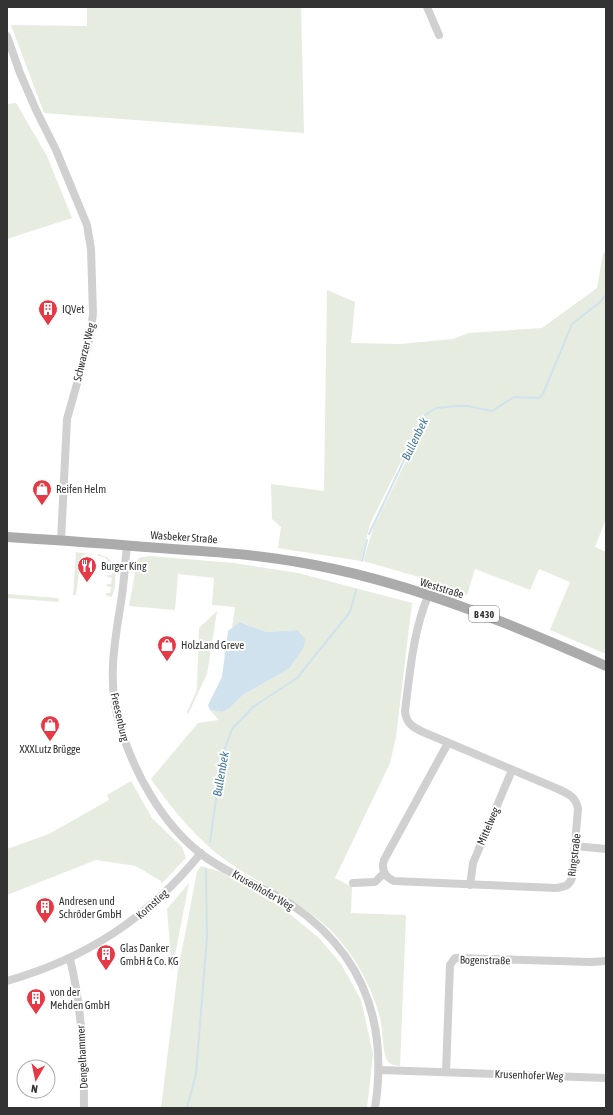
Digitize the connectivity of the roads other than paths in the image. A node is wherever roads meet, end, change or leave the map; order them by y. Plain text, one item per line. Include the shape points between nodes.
1 (427, 7) edge
2 (439, 35) dead end
3 (7, 36) edge
4 (7, 537) edge
5 (61, 541) junction
6 (127, 545) junction
7 (358, 575) joint
8 (428, 596) junction
9 (606, 666) edge
10 (448, 743) junction
11 (512, 770) junction
12 (575, 846) junction
13 (606, 849) edge
14 (201, 854) junction
15 (211, 860) joint
16 (384, 873) junction
17 (353, 883) dead end
18 (470, 885) junction
19 (70, 959) junction
20 (606, 961) edge
21 (7, 981) edge
22 (380, 1070) junction
23 (446, 1072) junction
24 (606, 1078) edge
25 (84, 1108) edge
26 (375, 1108) edge

1 - 2 street
3 - 5 street, Schwarzer Weg via 20,73 87,225 92,249 93,314 89,341 67,419
4 - 5 main road, Wasbeker Straße / B 430
5 - 6 main road, Wasbeker Straße / B 430
6 - 7 main road, Wasbeker Straße / B 430 via 298,562
6 - 14 street, Freesenburg via 114,638 114,700 119,725 129,753 164,814
7 - 8 main road, Weststraße / B 430
8 - 9 main road, Weststraße / B 430 via 498,620
8 - 10 street, Ringstraße via 421,612 415,640 405,718 411,726
10 - 11 street, Ringstraße
10 - 16 street via 384,860
11 - 12 street, Ringstraße via 570,794 576,799 578,809
11 - 18 street, Mittelweg via 473,863
12 - 13 street
12 - 18 street, Ringstraße via 572,878 570,884 564,887
14 - 15 street, Freesenburg
14 - 19 street, Kornstieg via 165,894 134,920
15 - 22 street, Krusenhofer Weg via 291,905 317,926 338,948 366,992 377,1035
16 - 17 street via 375,882
16 - 18 street, Ringstraße via 394,882
19 - 21 street, Kornstieg
19 - 25 street, Dengelhammer via 81,1027
20 - 23 street, Bogenstraße via 455,958 450,965
22 - 23 street, Krusenhofer Weg
22 - 26 street, Krusenhofer Weg
23 - 24 street, Krusenhofer Weg

